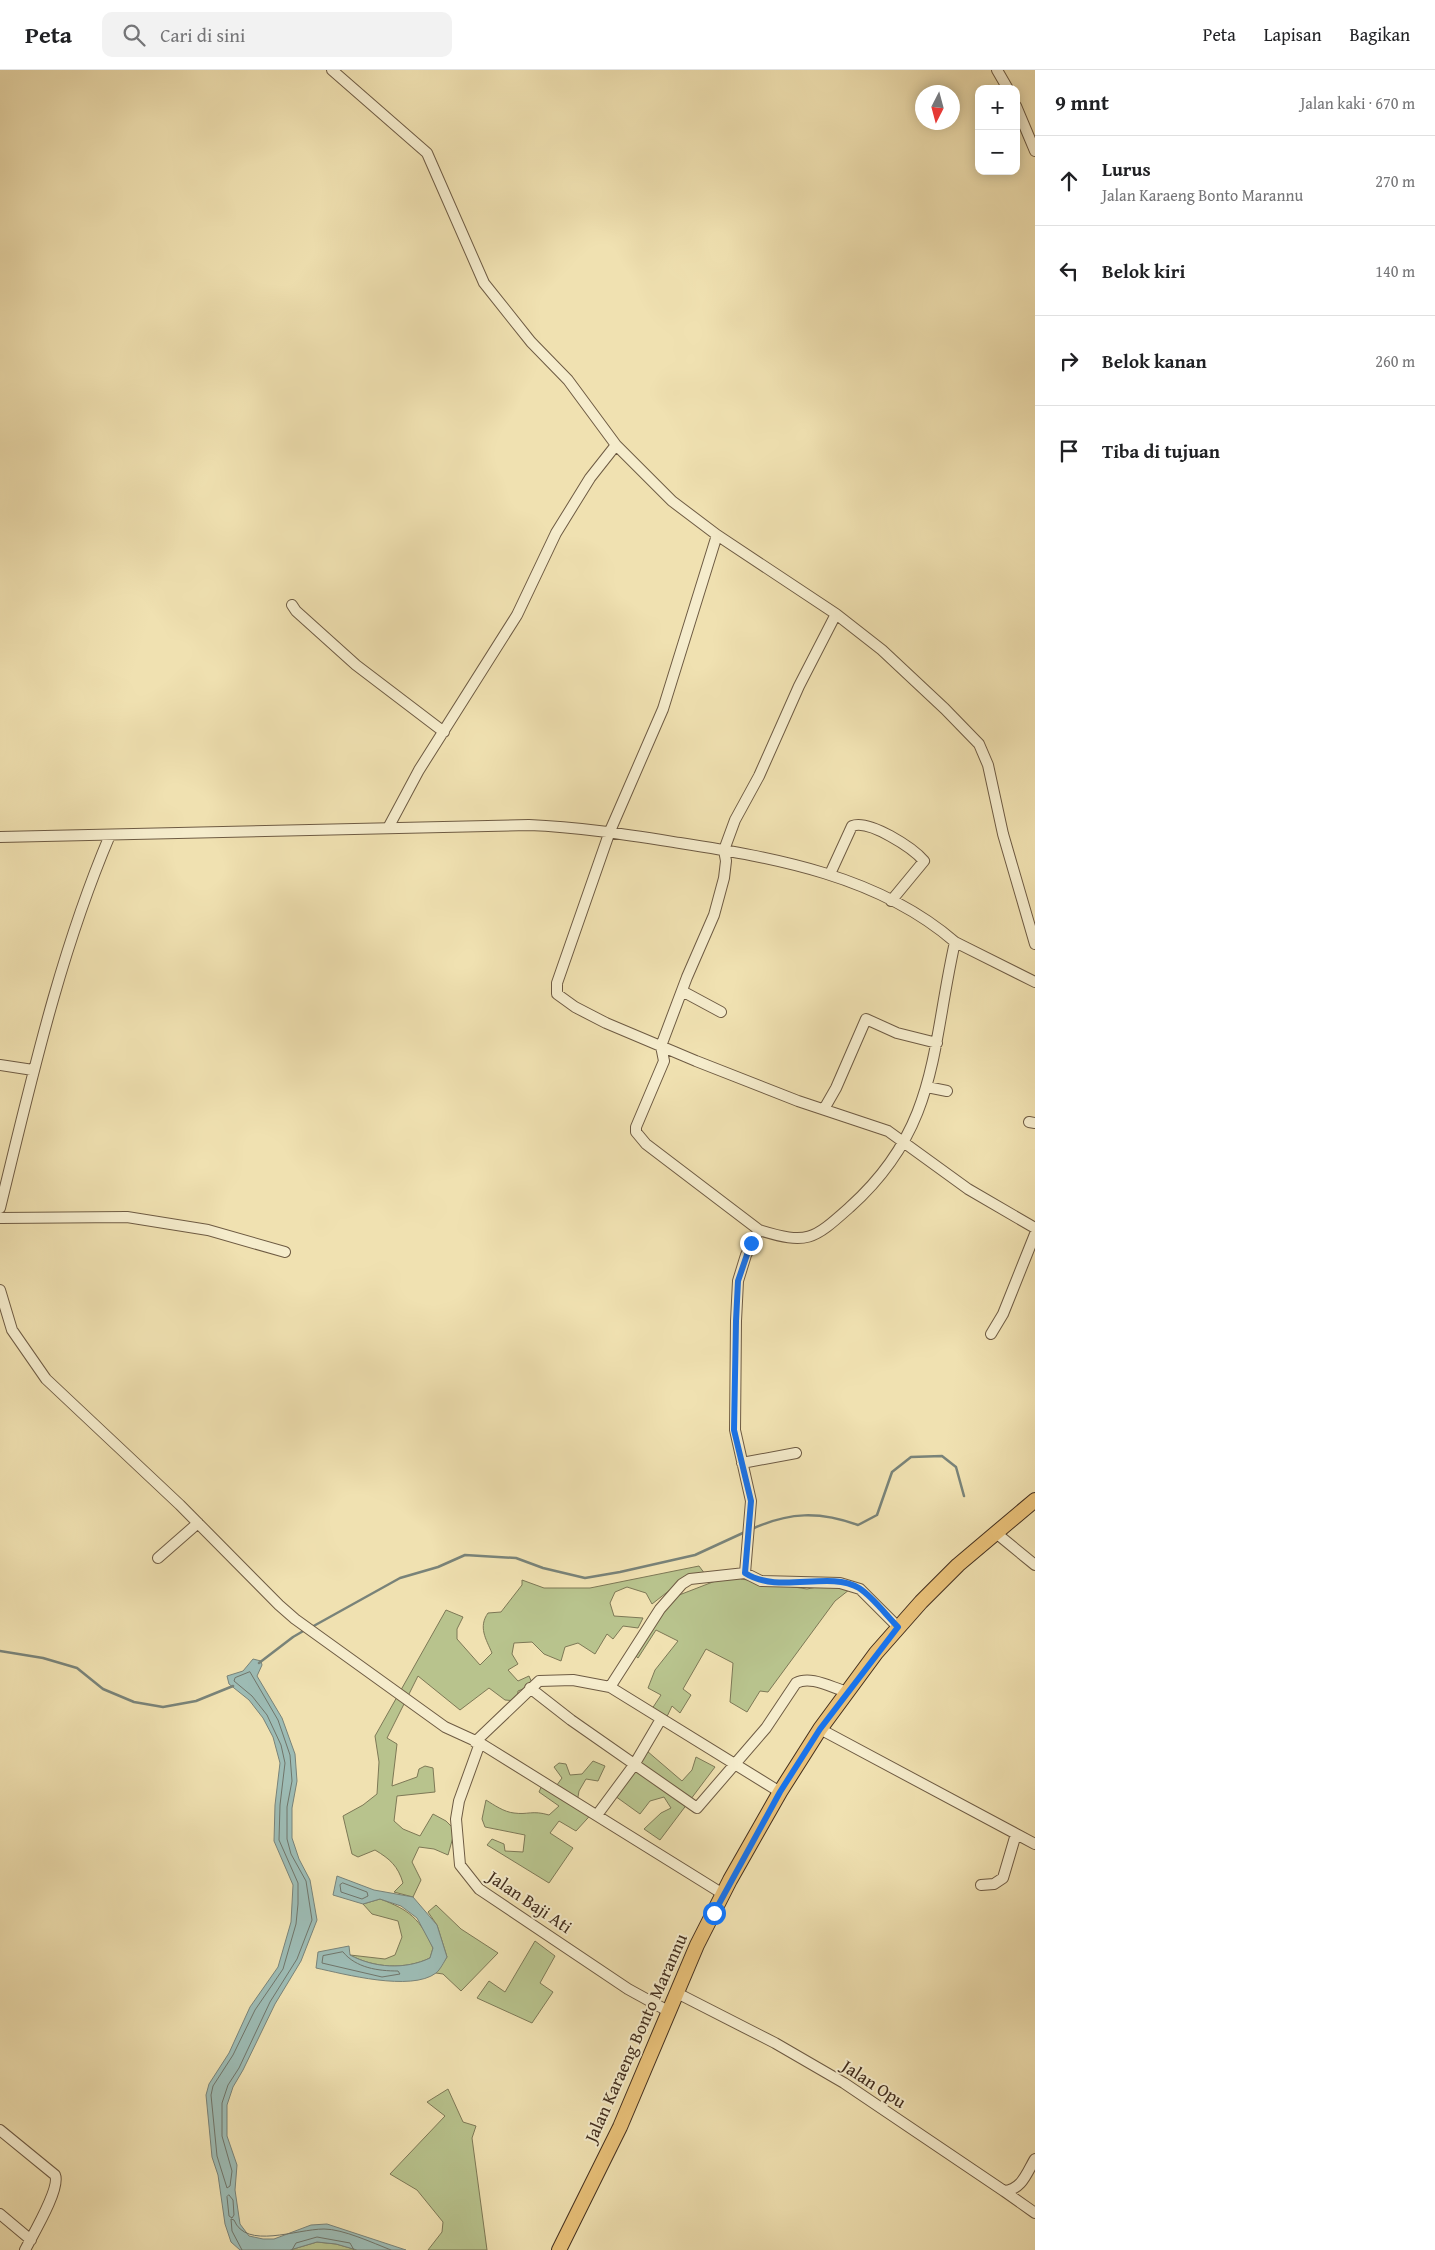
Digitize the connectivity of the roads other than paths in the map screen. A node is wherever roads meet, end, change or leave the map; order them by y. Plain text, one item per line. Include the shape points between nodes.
1 (332, 70) edge
2 (997, 70) edge
3 (1006, 85) edge
4 (1020, 115) edge
5 (1035, 151) edge
6 (616, 445) junction
7 (717, 535) junction
8 (292, 605) dead end
9 (836, 614) junction
10 (444, 732) junction
11 (388, 828) junction
12 (610, 830) junction
13 (110, 835) junction
14 (0, 838) edge
15 (724, 850) junction
16 (830, 874) junction
17 (891, 901) junction
18 (955, 942) junction
19 (1035, 944) edge
20 (1035, 982) edge
21 (682, 992) junction
22 (721, 1012) dead end
23 (937, 1044) junction
24 (661, 1046) junction
25 (0, 1065) edge
26 (33, 1070) junction
27 (928, 1087) junction
28 (947, 1091) dead end
29 (824, 1110) junction
30 (905, 1142) junction
31 (0, 1208) edge
32 (0, 1218) edge
33 (1035, 1228) edge
34 (759, 1230) junction
35 (1035, 1234) edge
36 (285, 1252) dead end
37 (0, 1290) edge
38 (991, 1334) dead end
39 (796, 1453) dead end
40 (742, 1463) junction
41 (1035, 1500) edge
42 (198, 1523) junction
43 (996, 1532) junction
44 (158, 1558) dead end
45 (1035, 1565) edge
46 (745, 1573) junction
47 (898, 1627) junction
48 (530, 1688) junction
49 (610, 1688) junction
50 (848, 1692) junction
51 (661, 1719) junction
52 (820, 1729) junction
53 (478, 1742) junction
54 (634, 1765) junction
55 (734, 1766) junction
56 (780, 1792) junction
57 (597, 1815) junction
58 (1016, 1834) junction
59 (1035, 1844) edge
60 (981, 1885) dead end
61 (723, 1894) junction
62 (677, 1992) junction
63 (668, 2011) junction
64 (0, 2130) edge
65 (1035, 2159) edge
66 (1004, 2191) junction
67 (1035, 2213) edge
68 (0, 2214) edge
69 (31, 2240) junction
70 (25, 2250) edge
71 (559, 2250) edge

1 - 6 street via 427,153 484,283 530,342 568,380
2 - 3 street
4 - 5 street
6 - 7 street via 672,501
6 - 10 street via 590,478 556,533 524,603
7 - 9 street
7 - 12 street via 663,709
8 - 10 street via 356,665
9 - 15 street via 735,820
9 - 19 street via 914,679 966,730 983,752
10 - 11 street via 402,799
11 - 12 street via 529,825
11 - 13 street
12 - 15 street
12 - 24 street via 557,984 557,994 606,1023
13 - 14 street
13 - 26 street via 90,880 70,939
15 - 16 street
15 - 21 street via 724,878 714,915
16 - 17 street
16 - 17 street via 852,826 859,824 883,833 898,840 924,861
17 - 18 street
18 - 20 street
18 - 23 street
21 - 22 street
21 - 24 street
23 - 27 street
23 - 29 street via 897,1033 866,1019
24 - 29 street
24 - 34 street via 664,1061 636,1132 646,1144
25 - 26 street
26 - 31 street
27 - 28 street
27 - 30 street
29 - 30 street via 888,1130
30 - 33 street via 968,1189
30 - 34 street via 866,1192 814,1235 792,1239
32 - 36 street via 127,1217 208,1230
34 - 40 street via 746,1255 738,1281 734,1430
35 - 38 street via 1003,1314
37 - 42 street via 12,1330 46,1379
39 - 40 street
40 - 46 street via 751,1501
41 - 43 main road, Jalan Karaeng Bonto Marannu
42 - 44 street
42 - 53 street via 294,1619 445,1726
43 - 45 street
43 - 47 main road, Jalan Karaeng Bonto Marannu via 958,1565
46 - 47 street via 773,1583 821,1582 852,1586 866,1594
46 - 49 street via 690,1580 682,1584 660,1609
47 - 50 main road, Jalan Karaeng Bonto Marannu
48 - 49 street via 546,1680 573,1680
48 - 53 street
48 - 54 street
49 - 51 street
50 - 52 main road, Jalan Karaeng Bonto Marannu
50 - 55 street via 813,1681 796,1683 766,1728
51 - 54 street
51 - 55 street
52 - 56 main road, Jalan Karaeng Bonto Marannu
52 - 58 street
53 - 57 street
53 - 63 street, Jalan Baji Ati via 456,1810 460,1865 464,1873 479,1889 628,1989
54 - 55 street via 697,1808
54 - 57 street
55 - 56 street
56 - 61 main road, Jalan Karaeng Bonto Marannu
57 - 61 street
58 - 59 street
58 - 60 street via 1003,1878 994,1884
61 - 62 main road, Jalan Karaeng Bonto Marannu
62 - 63 main road, Jalan Karaeng Bonto Marannu
62 - 66 street, Jalan Opu via 775,2042 844,2083
63 - 71 main road, Jalan Karaeng Bonto Marannu via 624,2118
64 - 69 street via 56,2175
65 - 66 street via 1019,2186
66 - 67 street, Jalan Opu
68 - 69 street
69 - 70 street

